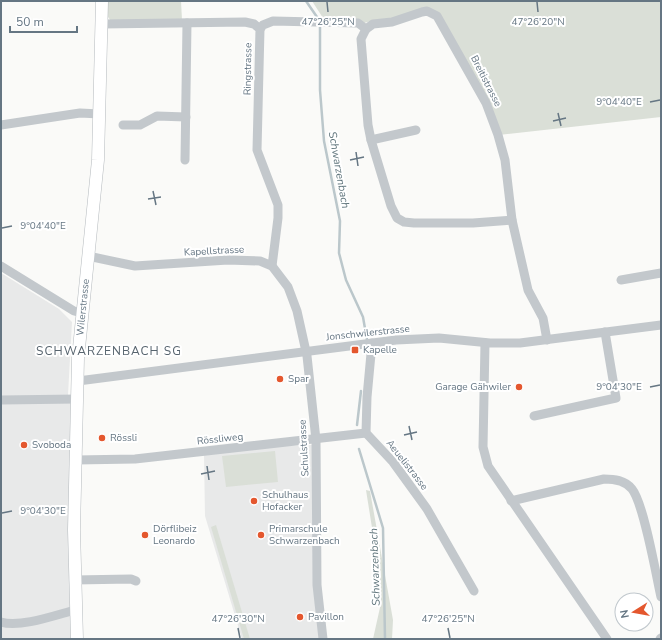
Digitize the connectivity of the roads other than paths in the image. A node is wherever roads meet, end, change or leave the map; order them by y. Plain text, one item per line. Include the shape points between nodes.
1 (102, 1) edge
2 (187, 23) junction
3 (102, 24) junction
4 (260, 28) junction
5 (366, 29) junction
6 (100, 114) junction
7 (186, 117) junction
8 (1, 125) edge
9 (123, 125) dead end
10 (416, 130) dead end
11 (371, 140) junction
12 (185, 160) dead end
13 (512, 220) junction
14 (88, 256) junction
15 (1, 266) edge
16 (272, 266) junction
17 (661, 273) edge
18 (621, 280) dead end
19 (82, 313) junction
20 (661, 325) edge
21 (606, 332) junction
22 (547, 340) junction
23 (372, 343) junction
24 (486, 343) junction
25 (306, 351) junction
26 (78, 381) junction
27 (77, 399) junction
28 (1, 400) edge
29 (534, 416) dead end
30 (366, 433) junction
31 (316, 440) junction
32 (76, 460) junction
33 (511, 501) junction
34 (74, 580) junction
35 (136, 581) dead end
36 (474, 591) dead end
37 (661, 597) edge
38 (75, 610) junction
39 (1, 622) edge
40 (77, 639) edge
41 (323, 639) edge
42 (607, 639) edge

1 - 3 main road, Wilerstrasse
2 - 3 street
2 - 4 street via 245,22
2 - 7 street
3 - 6 main road, Wilerstrasse
4 - 5 street via 273,21 312,21 358,23
4 - 16 street, Ringstrasse via 257,150 278,205
5 - 11 street via 361,39
5 - 13 street, Breitistrasse via 374,24 392,22 422,12 433,14 441,20 486,103 498,135 505,160
6 - 8 street via 80,113
6 - 14 main road, Wilerstrasse
7 - 9 street via 157,116 140,125
7 - 12 street
10 - 11 street
11 - 13 street via 394,215 399,220 414,223
13 - 22 street, Breitistrasse via 528,290 543,318
14 - 16 street, Kapellstrasse via 135,266 228,260 260,262
14 - 19 main road, Wilerstrasse
15 - 19 street via 74,311
16 - 25 street via 292,296
17 - 18 street
19 - 26 main road, Wilerstrasse
20 - 21 street, Jonschwilerstrasse
21 - 22 street, Jonschwilerstrasse
21 - 29 street via 616,398
22 - 24 street, Jonschwilerstrasse
23 - 24 street, Jonschwilerstrasse via 439,338
23 - 25 street, Jonschwilerstrasse
23 - 30 street
24 - 33 street via 483,447 488,466
25 - 26 street, Jonschwilerstrasse
25 - 31 street, Schulstrasse
26 - 27 main road, Wilerstrasse
27 - 28 street
27 - 32 main road, Wilerstrasse
30 - 31 street, Rössliweg
30 - 36 street, Aeuelistrasse via 393,462 427,509
31 - 32 street, Rössliweg via 134,459
31 - 41 street, Schulstrasse via 317,585
32 - 34 main road, Wilerstrasse
33 - 37 street via 604,479 614,479 627,484 638,499
33 - 42 street
34 - 35 street
34 - 38 main road, Wilerstrasse
38 - 39 street via 20,623
38 - 40 main road, Wilerstrasse

